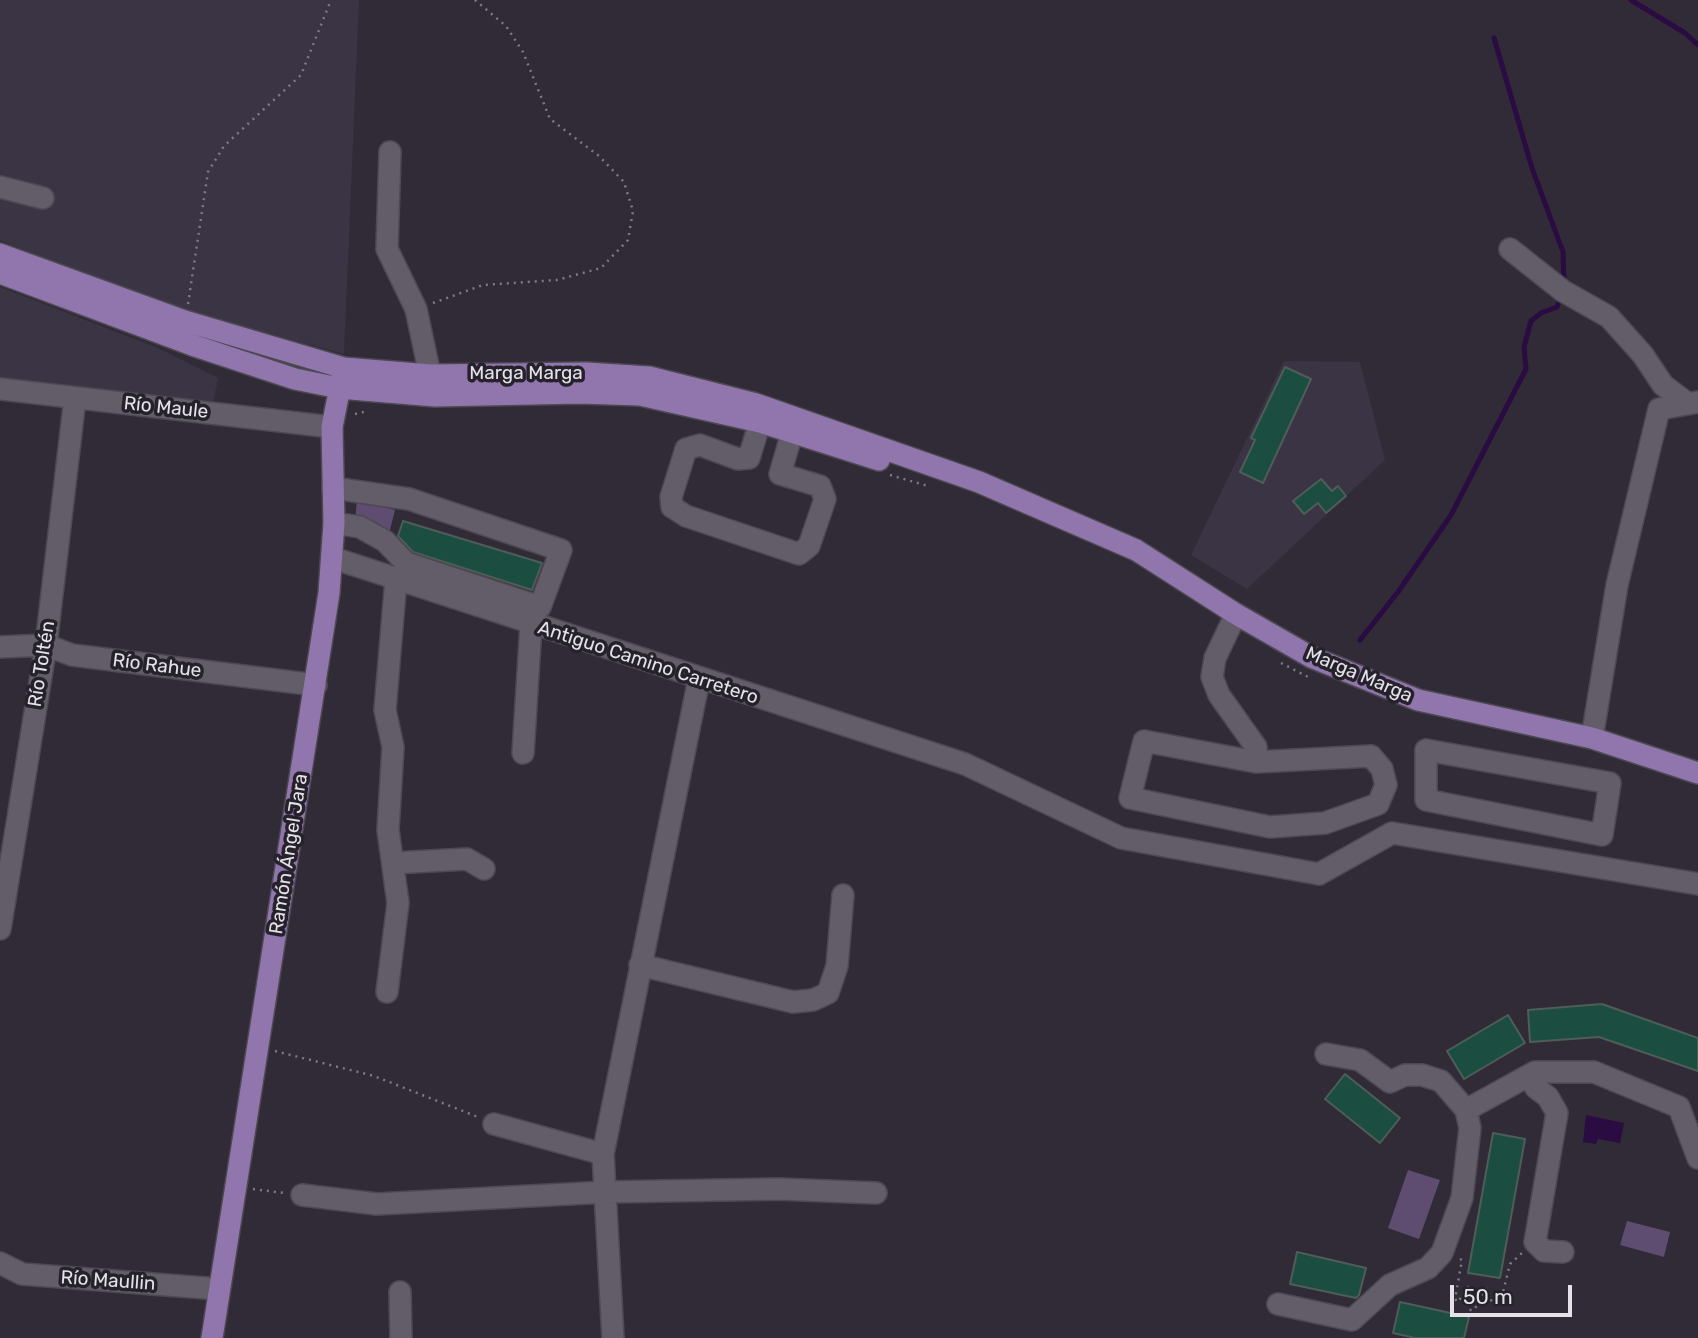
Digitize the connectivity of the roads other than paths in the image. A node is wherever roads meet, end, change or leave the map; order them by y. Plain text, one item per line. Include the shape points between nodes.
1 (390, 152) dead end
2 (0, 187) edge
3 (43, 198) dead end
4 (1510, 249) dead end
5 (0, 254) edge
6 (0, 273) edge
7 (430, 375) junction
8 (342, 378) junction
9 (0, 389) edge
10 (75, 398) junction
11 (1693, 403) edge
12 (333, 419) junction
13 (760, 422) junction
14 (792, 433) junction
15 (332, 488) junction
16 (1046, 513) junction
17 (334, 523) junction
18 (333, 558) junction
19 (396, 579) junction
20 (1236, 614) junction
21 (531, 625) junction
22 (46, 645) junction
23 (0, 647) edge
24 (699, 679) junction
25 (316, 685) junction
26 (1592, 738) junction
27 (1426, 750) joint
28 (523, 753) dead end
29 (1256, 762) junction
30 (1698, 773) edge
31 (393, 863) junction
32 (484, 869) dead end
33 (1698, 884) edge
34 (843, 895) dead end
35 (0, 929) edge
36 (640, 965) junction
37 (387, 992) dead end
38 (1326, 1054) dead end
39 (1552, 1072) junction
40 (1528, 1076) junction
41 (1548, 1097) junction
42 (1466, 1110) junction
43 (494, 1124) road end
44 (603, 1154) junction
45 (1698, 1158) edge
46 (607, 1192) junction
47 (876, 1193) dead end
48 (302, 1195) road end
49 (1563, 1252) dead end
50 (0, 1263) edge
51 (219, 1289) junction
52 (400, 1292) dead end
53 (1278, 1304) dead end
54 (212, 1338) edge
55 (401, 1338) edge
56 (612, 1338) edge

1 - 7 street via 387,249 416,309
2 - 3 street
4 - 11 street via 1563,291 1609,317 1663,385
5 - 8 main road, Marga Marga
6 - 8 main road, Marga Marga via 295,379
7 - 8 main road, Marga Marga
7 - 16 main road, Marga Marga via 649,377 820,425 979,482
8 - 12 main road, Ramón Ángel Jara
8 - 13 main road, Marga Marga via 435,396 640,395
9 - 10 street, Río Maule
10 - 12 street, Río Maule
10 - 22 street, Río Toltén
11 - 26 street via 1659,409 1617,585
12 - 15 main road, Ramón Ángel Jara
13 - 14 main road, Marga Marga
13 - 14 street via 749,458 738,459 700,446 686,449 672,507 686,516 799,554 809,546 825,499 820,486 780,474
14 - 16 main road, Marga Marga
15 - 17 main road, Ramón Ángel Jara
15 - 17 street via 409,499 561,550 540,607 406,563 384,541 360,527
16 - 20 main road, Marga Marga via 1136,550
17 - 18 main road, Ramón Ángel Jara
18 - 19 street, Antiguo Camino Carretero
18 - 25 main road, Ramón Ángel Jara
19 - 21 street, Antiguo Camino Carretero
19 - 31 street via 385,710 393,747 388,830
20 - 26 main road, Marga Marga via 1311,657 1418,700
20 - 29 street via 1215,658 1212,677 1219,695 1256,747
21 - 24 street, Antiguo Camino Carretero
21 - 28 street
22 - 23 street, Río Rahue
22 - 25 street, Río Rahue via 72,656
22 - 35 street, Río Toltén
24 - 33 street, Antiguo Camino Carretero via 965,764 1121,838 1319,874 1392,833
24 - 36 street
25 - 51 main road, Ramón Ángel Jara
26 - 30 main road, Marga Marga
27 - 27 street via 1426,800 1602,835 1610,783
29 - 29 street via 1144,741 1130,799 1270,827 1325,823 1378,804 1385,785 1382,769 1371,756
31 - 32 street via 467,859
31 - 37 street via 398,903
34 - 36 street via 837,966 828,993 813,1000 793,1002
36 - 44 street
38 - 42 street via 1360,1060 1390,1082 1405,1075 1422,1075 1441,1082
39 - 40 street
39 - 41 street
39 - 45 street via 1594,1072 1679,1107
40 - 41 street
40 - 42 street
41 - 49 street via 1557,1113 1535,1242 1544,1251
42 - 53 street via 1470,1128 1462,1198 1442,1253 1428,1268 1391,1285 1352,1320
43 - 44 street
44 - 46 street
46 - 47 street via 779,1189
46 - 48 street via 377,1204
46 - 56 street
50 - 51 street, Río Maullin via 22,1275
51 - 54 main road, Ramón Ángel Jara
52 - 55 street

